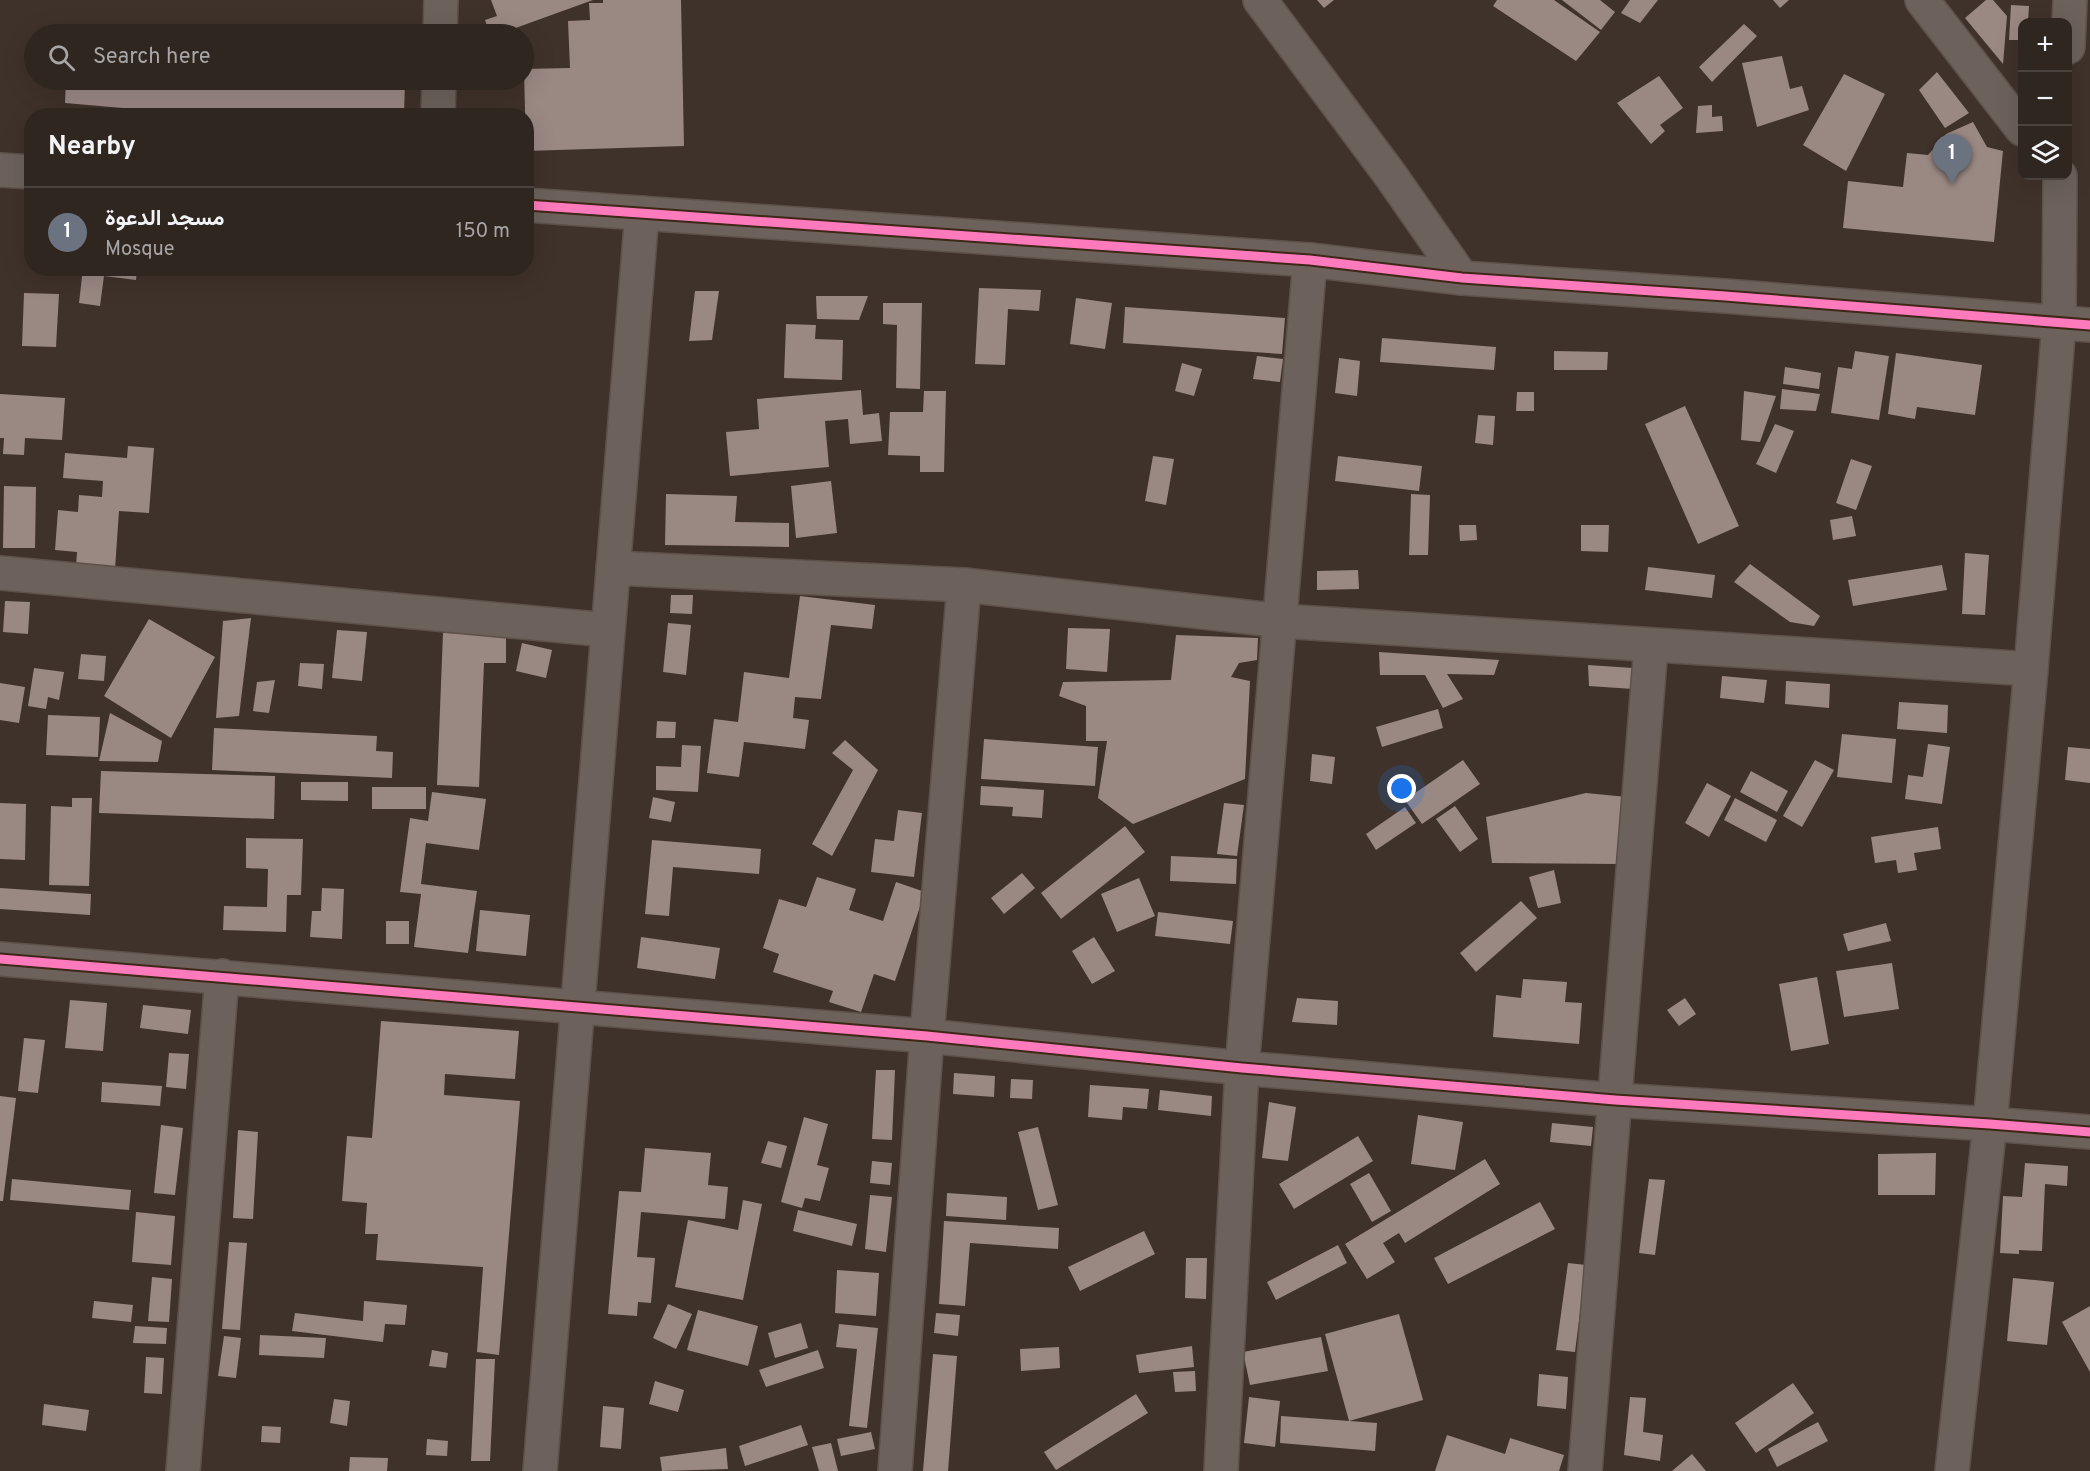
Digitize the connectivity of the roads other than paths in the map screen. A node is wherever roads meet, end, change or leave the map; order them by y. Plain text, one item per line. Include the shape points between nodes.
1 (441, 0) edge
2 (1260, 0) edge
3 (1922, 0) edge
4 (2070, 0) edge
5 (2069, 18) edge
6 (440, 24) edge
7 (439, 90) edge
8 (438, 108) edge
9 (2020, 126) edge
10 (0, 170) edge
11 (24, 172) edge
12 (2060, 180) edge
13 (534, 206) edge
14 (642, 213) junction
15 (1310, 260) junction
16 (1462, 278) junction
17 (2074, 324) edge
18 (613, 568) junction
19 (0, 573) edge
20 (964, 585) junction
21 (1281, 621) junction
22 (608, 630) junction
23 (1651, 646) junction
24 (2031, 669) junction
25 (0, 959) edge
26 (222, 976) junction
27 (578, 1006) junction
28 (927, 1036) junction
29 (1242, 1068) junction
30 (1615, 1100) junction
31 (1990, 1124) junction
32 (2090, 1132) edge
33 (183, 1471) edge
34 (540, 1471) edge
35 (895, 1471) edge
36 (1221, 1471) edge
37 (1585, 1471) edge
38 (1952, 1471) edge

1 - 6 street
2 - 16 street
3 - 9 street
4 - 5 street
7 - 8 street
10 - 11 street
12 - 17 street
13 - 14 street
14 - 15 street
14 - 18 street
15 - 16 street
15 - 21 street
16 - 17 street
17 - 24 street
18 - 20 street
18 - 22 street
19 - 22 street
20 - 21 street
20 - 28 street
21 - 23 street
21 - 29 street
22 - 27 street
23 - 24 street
23 - 30 street
24 - 31 street
25 - 26 street
26 - 27 street
26 - 33 street
27 - 28 street
27 - 34 street
28 - 29 street
28 - 35 street
29 - 30 street
29 - 36 street
30 - 31 street
30 - 37 street
31 - 32 street
31 - 38 street

